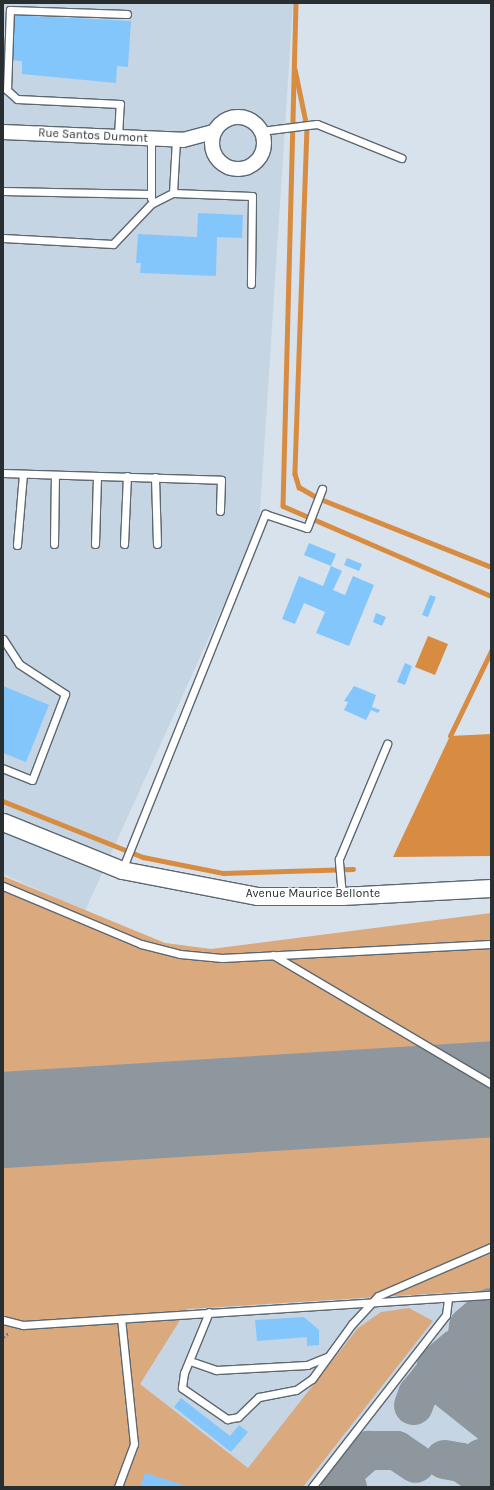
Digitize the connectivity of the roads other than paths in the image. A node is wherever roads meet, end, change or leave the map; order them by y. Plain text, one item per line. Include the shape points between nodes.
1 (127, 14) dead end
2 (261, 131) junction
3 (3, 132) edge
4 (213, 132) junction
5 (118, 137) junction
6 (151, 139) junction
7 (179, 140) junction
8 (214, 153) junction
9 (401, 158) dead end
10 (3, 191) edge
11 (173, 193) junction
12 (151, 194) junction
13 (151, 204) junction
14 (3, 238) edge
15 (251, 284) dead end
16 (3, 473) edge
17 (23, 474) junction
18 (55, 475) junction
19 (97, 476) junction
20 (127, 476) junction
21 (155, 477) junction
22 (322, 489) dead end
23 (220, 511) dead end
24 (54, 544) dead end
25 (96, 544) dead end
26 (124, 544) dead end
27 (157, 544) dead end
28 (17, 545) dead end
29 (3, 639) edge
30 (387, 744) dead end
31 (3, 768) edge
32 (3, 822) edge
33 (124, 866) junction
34 (3, 886) edge
35 (342, 888) junction
36 (491, 888) edge
37 (491, 944) edge
38 (272, 955) junction
39 (491, 1084) edge
40 (491, 1246) edge
41 (491, 1295) edge
42 (448, 1298) junction
43 (369, 1303) junction
44 (209, 1312) junction
45 (121, 1319) junction
46 (5, 1323) edge
47 (328, 1357) junction
48 (190, 1361) junction
49 (118, 1487) edge
50 (312, 1487) edge

1 - 5 lane via 10,10 7,90 18,99 120,104
2 - 4 street via 249,119 235,117 221,123
2 - 8 street via 263,148 249,166 228,167
2 - 9 lane via 317,124
3 - 5 street, Rue Santos Dumont
4 - 7 street
4 - 8 street
5 - 6 street, Rue Santos Dumont
6 - 7 street, Rue Santos Dumont
6 - 12 lane
7 - 8 street
7 - 11 lane
10 - 12 lane
11 - 13 lane
11 - 15 lane via 252,196
12 - 13 lane
13 - 14 lane via 114,244
16 - 17 lane
17 - 18 lane
17 - 28 lane
18 - 19 lane
18 - 24 lane
19 - 20 lane
19 - 25 lane
20 - 21 lane
20 - 26 lane
21 - 23 lane via 221,480
21 - 27 lane
22 - 33 lane via 307,528 265,514
29 - 31 lane via 19,664 64,694 32,780
30 - 35 lane via 339,861
32 - 33 street, Avenue Maurice Bellonte
33 - 35 street, Avenue Maurice Bellonte via 257,896
34 - 38 lane via 149,946 222,958
35 - 36 street, Avenue Maurice Bellonte
37 - 38 lane
38 - 39 lane
40 - 43 lane
41 - 42 lane
42 - 43 lane
42 - 50 lane via 446,1314
43 - 44 lane
43 - 47 lane
44 - 45 lane
44 - 48 lane
45 - 46 lane
45 - 49 lane via 134,1444
47 - 48 lane via 307,1365 216,1370
47 - 48 lane via 312,1379 296,1390 259,1397 238,1417 227,1419 182,1388

